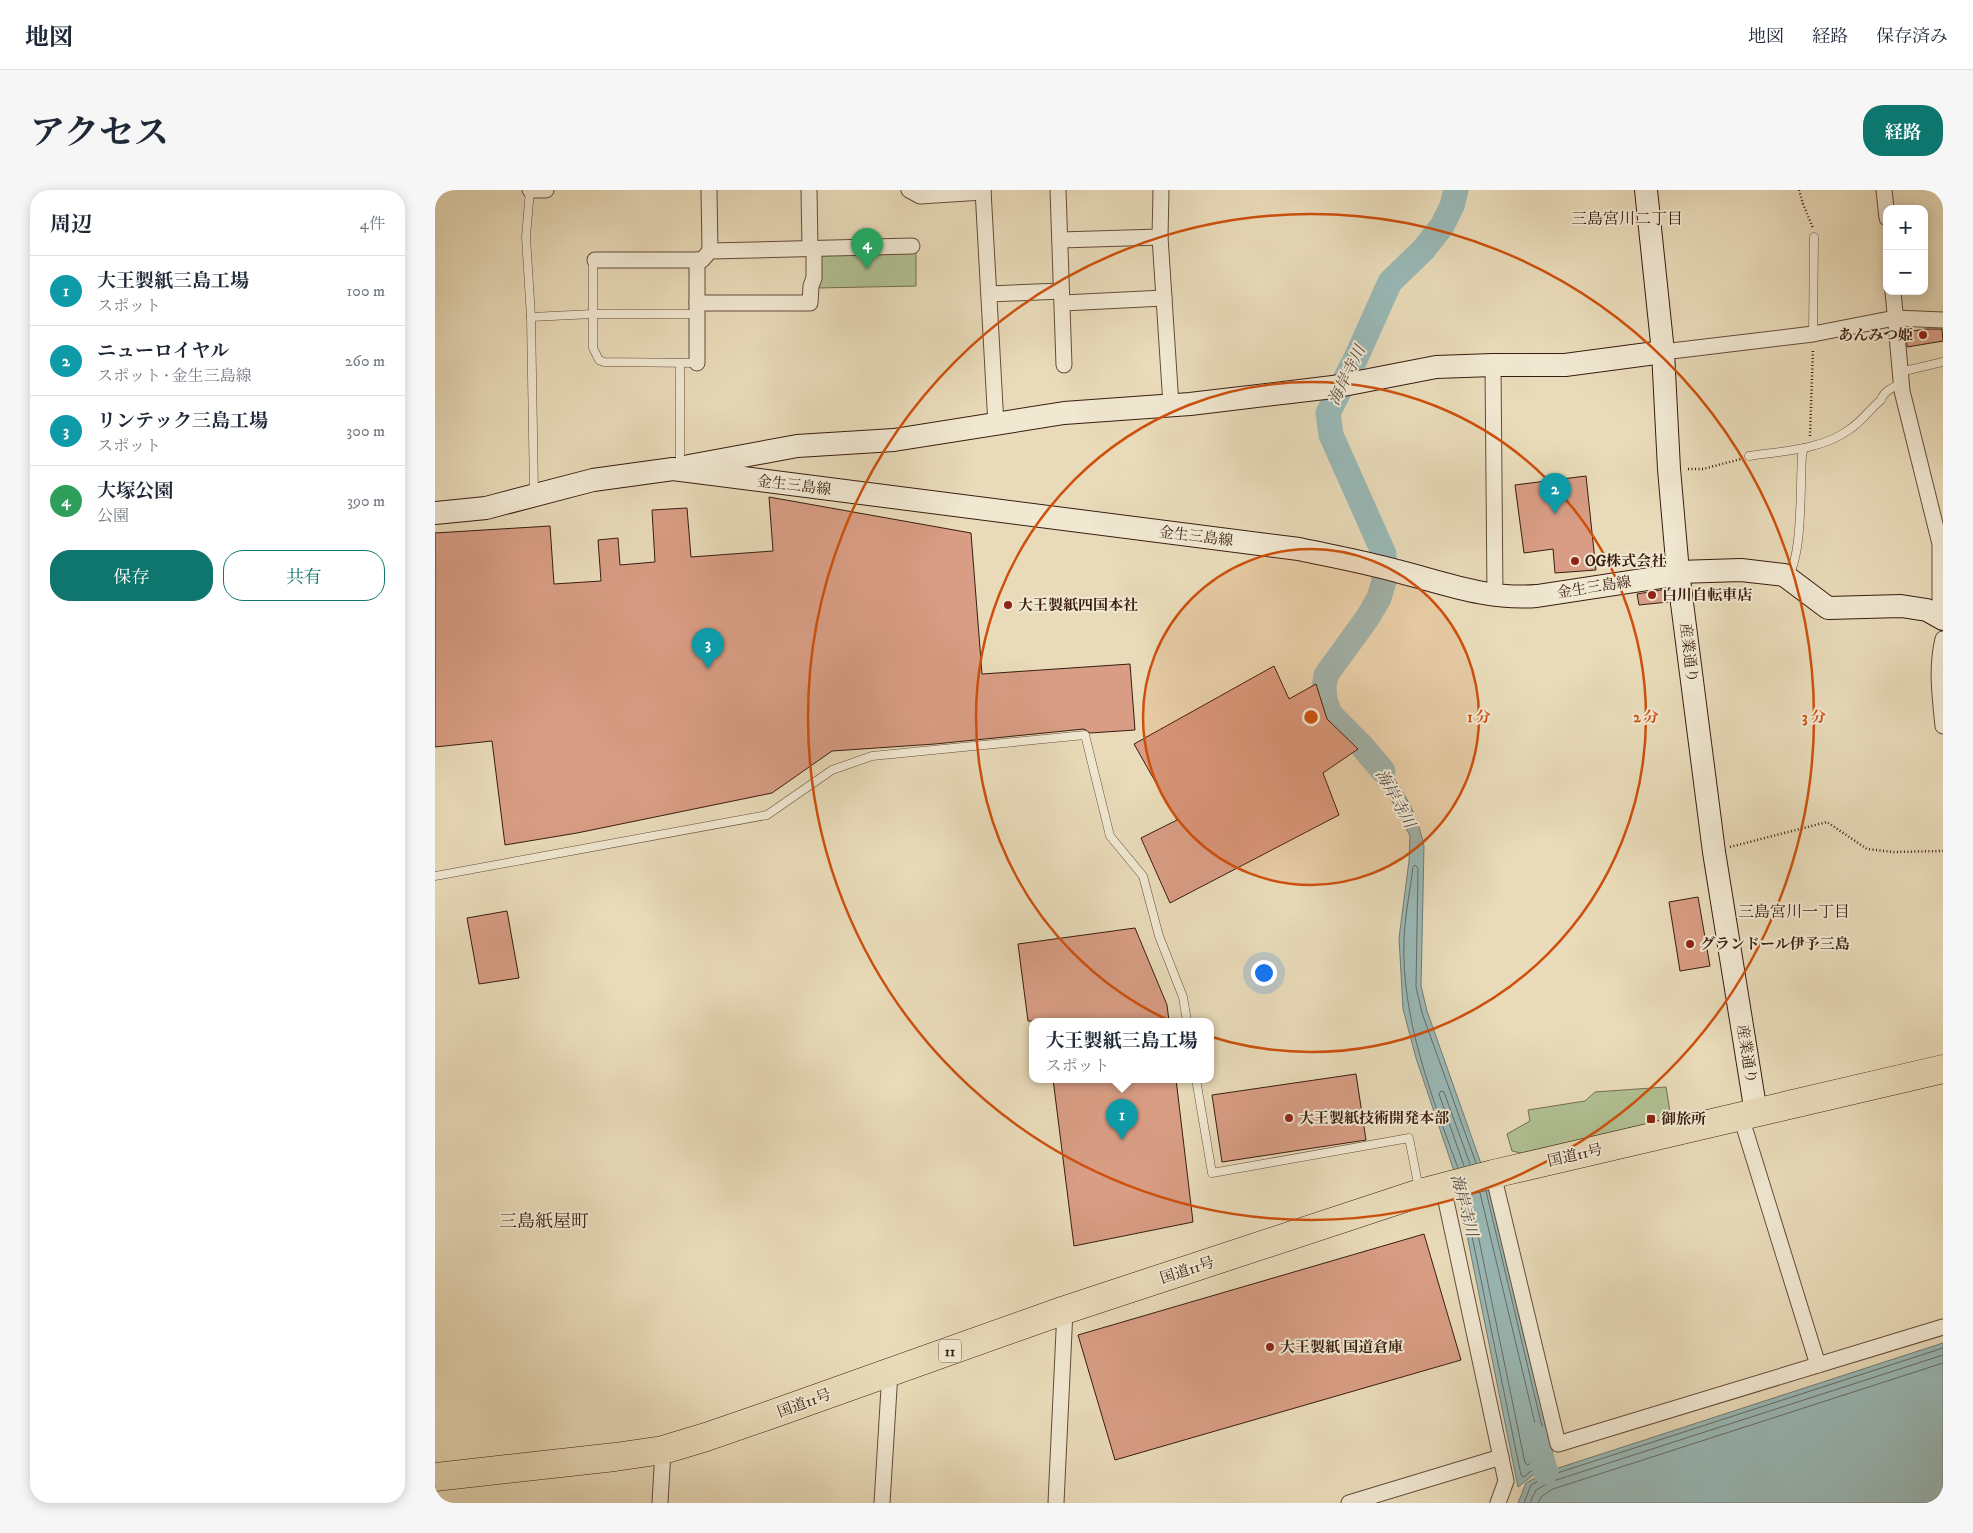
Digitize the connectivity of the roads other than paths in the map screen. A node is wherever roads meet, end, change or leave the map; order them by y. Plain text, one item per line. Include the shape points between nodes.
1 (530, 190) edge
2 (546, 190) edge
3 (709, 190) edge
4 (809, 190) edge
5 (909, 190) edge
6 (1058, 190) edge
7 (1161, 190) edge
8 (1646, 190) edge
9 (1884, 190) edge
10 (983, 191) edge
11 (1886, 205) edge
12 (1160, 237) junction
13 (1814, 237) road end
14 (1060, 240) junction
15 (911, 246) dead end
16 (812, 249) junction
17 (710, 251) junction
18 (595, 260) joint
19 (697, 260) junction
20 (989, 294) junction
21 (1893, 295) edge
22 (1062, 297) junction
23 (1164, 298) junction
24 (697, 308) junction
25 (593, 314) junction
26 (531, 317) junction
27 (1895, 318) junction
28 (1943, 320) edge
29 (1813, 334) junction
30 (1663, 352) junction
31 (1943, 362) edge
32 (680, 363) junction
33 (697, 363) joint
34 (1064, 365) dead end
35 (1493, 365) junction
36 (1901, 378) junction
37 (1171, 405) junction
38 (996, 425) junction
39 (1807, 448) junction
40 (1749, 456) road end
41 (677, 468) junction
42 (534, 496) junction
43 (435, 513) edge
44 (1942, 556) edge
45 (1678, 572) junction
46 (1787, 577) junction
47 (1495, 596) junction
48 (1943, 612) edge
49 (1943, 619) edge
50 (1943, 639) edge
51 (1943, 726) edge
52 (435, 876) edge
53 (1186, 1018) edge
54 (1943, 1068) edge
55 (1197, 1083) edge
56 (1749, 1115) junction
57 (1489, 1175) junction
58 (1440, 1188) junction
59 (1065, 1310) junction
60 (1943, 1327) edge
61 (1818, 1365) junction
62 (890, 1372) junction
63 (663, 1450) junction
64 (1501, 1457) junction
65 (435, 1477) edge
66 (660, 1503) edge
67 (882, 1503) edge
68 (1056, 1503) edge
69 (1349, 1503) edge
70 (1498, 1503) edge

1 - 2 street
1 - 26 lane via 527,238
3 - 17 street
4 - 16 street
5 - 10 street via 920,196
6 - 14 street
7 - 12 street
8 - 30 street, 産業通り
9 - 11 street
10 - 20 street
12 - 14 street
12 - 23 street
13 - 29 lane
14 - 22 street
15 - 16 street
16 - 17 street
16 - 24 street via 814,278 810,303
17 - 19 street
18 - 19 street
18 - 25 lane
19 - 24 street
20 - 22 street
20 - 38 street
21 - 27 street
22 - 23 street
22 - 34 street
23 - 37 street
24 - 25 lane
24 - 33 street
25 - 26 lane
25 - 32 lane via 595,353 599,360
26 - 42 lane
27 - 28 street
27 - 29 street
27 - 36 street
29 - 30 street
30 - 35 street via 1565,365
30 - 45 street, 産業通り
31 - 36 lane
32 - 33 lane
32 - 41 lane
35 - 37 street via 1436,367 1341,386
35 - 47 street
36 - 39 lane via 1849,430
36 - 44 street
37 - 38 street via 1064,413
38 - 41 street via 894,440 797,446
39 - 40 lane
39 - 46 lane via 1801,455 1796,553
41 - 42 street, 金生三島線 via 593,480
41 - 47 street, 金生三島線 via 1299,549
42 - 43 street, 金生三島線 via 486,508
44 - 48 street via 1940,605
45 - 46 street, 金生三島線 via 1741,570
45 - 47 street, 金生三島線 via 1537,596
45 - 56 street, 産業通り
46 - 49 street, 金生三島線 via 1828,608 1901,606 1927,610
50 - 51 street via 1939,658
52 - 53 lane via 767,815 832,770 872,756 1085,735 1110,836 1143,876 1159,936 1183,997
54 - 56 highway, 国道11号 / 11
55 - 58 lane via 1212,1173 1409,1138
56 - 57 highway, 国道11号 / 11
56 - 61 street
57 - 58 highway, 国道11号 / 11
57 - 61 street via 1558,1444
58 - 59 highway, 国道11号 / 11
58 - 64 street
59 - 62 highway, 国道11号 / 11
59 - 68 street
60 - 61 street
62 - 63 highway, 国道11号 / 11
62 - 67 street
63 - 65 highway, 国道11号 / 11
63 - 66 street
64 - 69 street
64 - 70 street via 1506,1481

